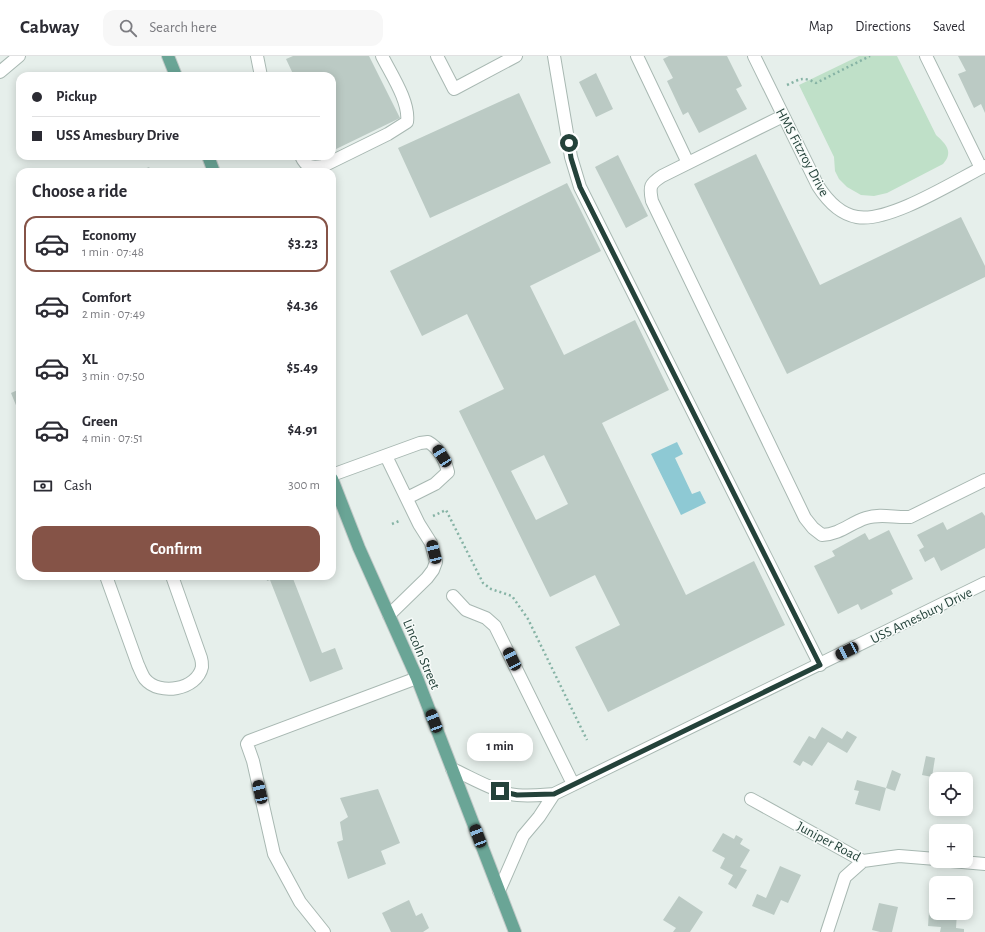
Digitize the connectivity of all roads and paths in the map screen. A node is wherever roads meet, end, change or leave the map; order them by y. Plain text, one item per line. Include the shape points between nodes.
1 (19, 56) edge
2 (168, 56) edge
3 (257, 56) edge
4 (382, 56) edge
5 (437, 56) edge
6 (554, 56) edge
7 (637, 56) edge
8 (754, 56) edge
9 (870, 56) edge
10 (926, 56) edge
11 (510, 57) edge
12 (0, 72) edge
13 (174, 72) edge
14 (260, 72) edge
15 (772, 92) junction
16 (783, 116) junction
17 (303, 160) edge
18 (335, 160) edge
19 (336, 160) edge
20 (688, 163) junction
21 (983, 167) edge
22 (386, 456) junction
23 (336, 474) edge
24 (985, 480) edge
25 (336, 488) edge
26 (407, 498) junction
27 (430, 512) dead end
28 (107, 580) edge
29 (173, 580) edge
30 (985, 583) edge
31 (453, 596) dead end
32 (389, 615) junction
33 (820, 665) junction
34 (417, 678) junction
35 (587, 740) dead end
36 (452, 769) junction
37 (573, 784) junction
38 (554, 794) junction
39 (751, 799) dead end
40 (929, 858) edge
41 (863, 861) junction
42 (973, 863) edge
43 (985, 864) edge
44 (499, 891) junction
45 (324, 932) edge
46 (515, 932) edge
47 (827, 932) edge

1 - 12 street
2 - 13 main road
3 - 14 street
4 - 19 street via 403,99 408,114 407,122
5 - 11 street via 454,89
6 - 33 street via 571,158 580,187
7 - 20 street
8 - 15 street, HMS Fitzroy Drive
9 - 15 path via 816,83 802,78
10 - 21 street
15 - 16 street, HMS Fitzroy Drive
16 - 20 street
16 - 21 street, HMS Fitzroy Drive via 826,199 841,211 858,217 873,217 905,207
17 - 18 street via 313,167 323,166
20 - 24 street via 652,182 652,201 805,518 813,528 822,535 833,534 865,518 880,515 910,517
22 - 23 street
22 - 26 street
22 - 26 street via 428,442 435,446 447,465 448,472 443,478
25 - 32 main road, Lincoln Street
26 - 32 street via 431,543 436,562 427,578
27 - 35 path via 433,516 446,510 483,583 491,589 512,596 528,619
28 - 29 street via 145,679 166,689 190,683 196,678 202,666
30 - 33 street, USS Amesbury Drive
31 - 37 street via 466,610 486,618 496,626
32 - 34 main road, Lincoln Street
33 - 37 street, USS Amesbury Drive
34 - 36 main road, Lincoln Street
34 - 45 street via 249,741 247,744 274,854 300,902
36 - 38 street, USS Amesbury Drive via 510,794
36 - 44 main road, Lincoln Street
37 - 38 street, USS Amesbury Drive
38 - 44 street, USS Amesbury Drive via 523,836
39 - 41 street, Juniper Road
40 - 41 street, Juniper Road via 899,856
41 - 47 street via 845,877
42 - 43 street
44 - 46 main road, Lincoln Street

